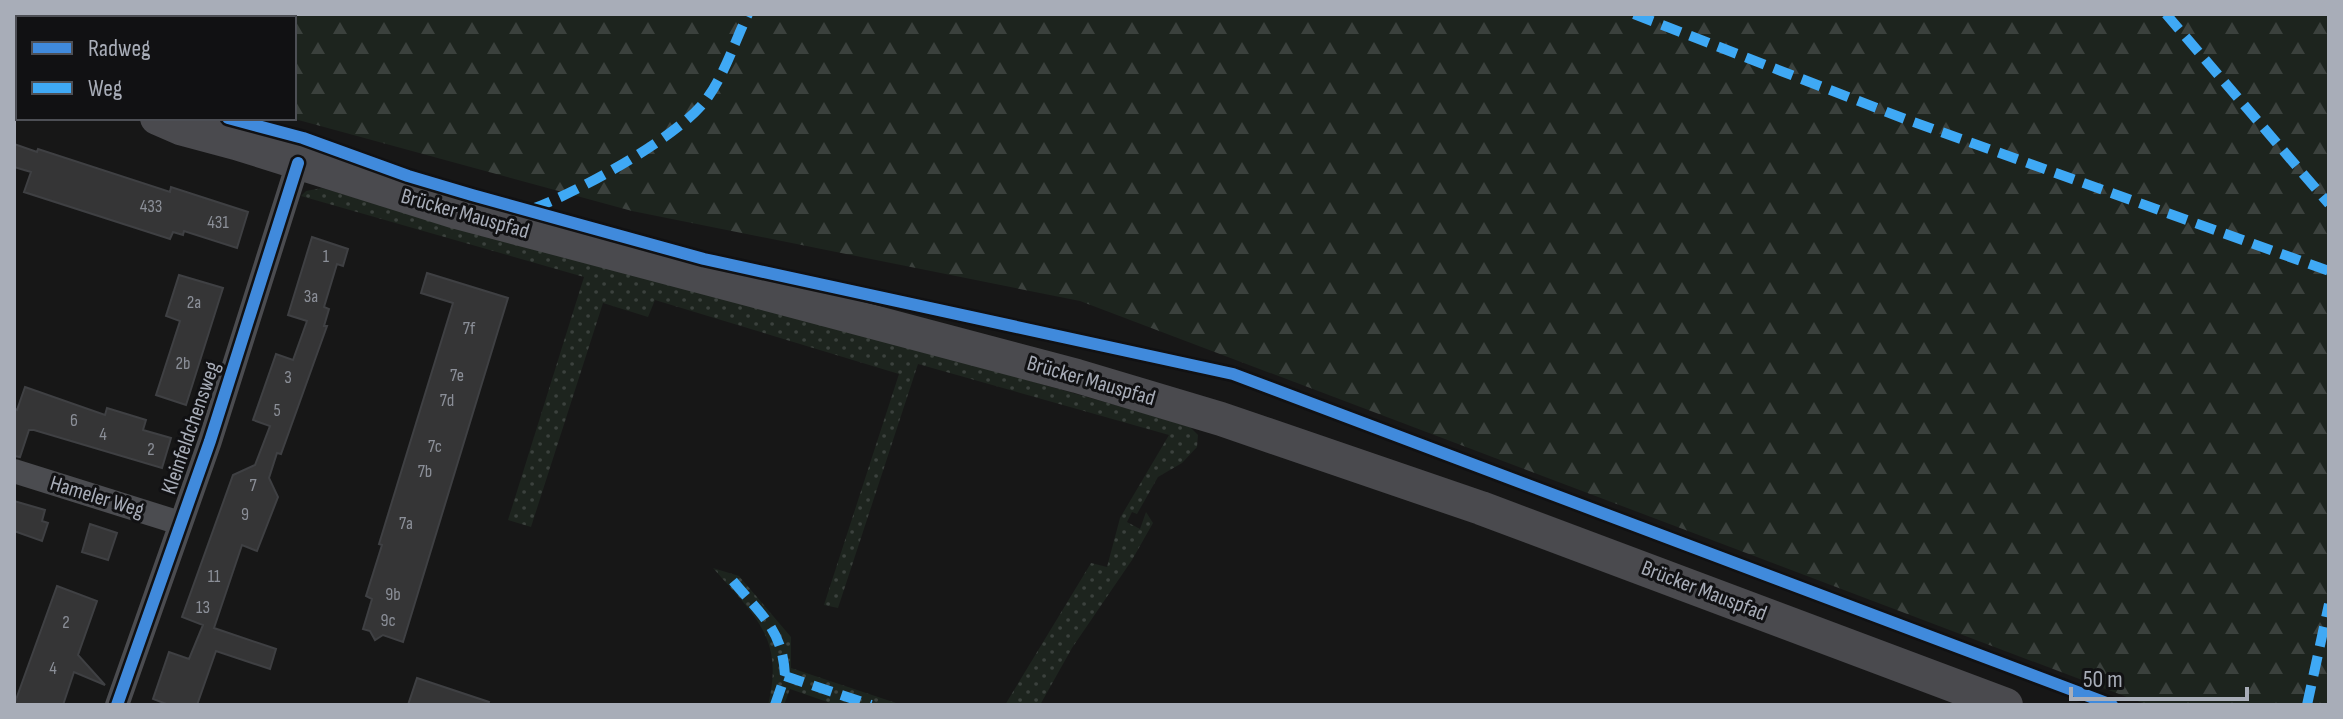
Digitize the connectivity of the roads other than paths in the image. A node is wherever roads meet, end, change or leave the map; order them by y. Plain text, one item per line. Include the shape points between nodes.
1 (162, 120) edge
2 (298, 163) junction
3 (14, 471) edge
4 (180, 523) junction
5 (117, 705) edge
6 (2006, 705) edge

1 - 2 main road, Brücker Mauspfad
2 - 4 street, Kleinfeldchensweg
2 - 6 main road, Brücker Mauspfad via 533,234 1077,376 1221,419 1481,508
3 - 4 street, Hameler Weg
4 - 5 street, Kleinfeldchensweg

